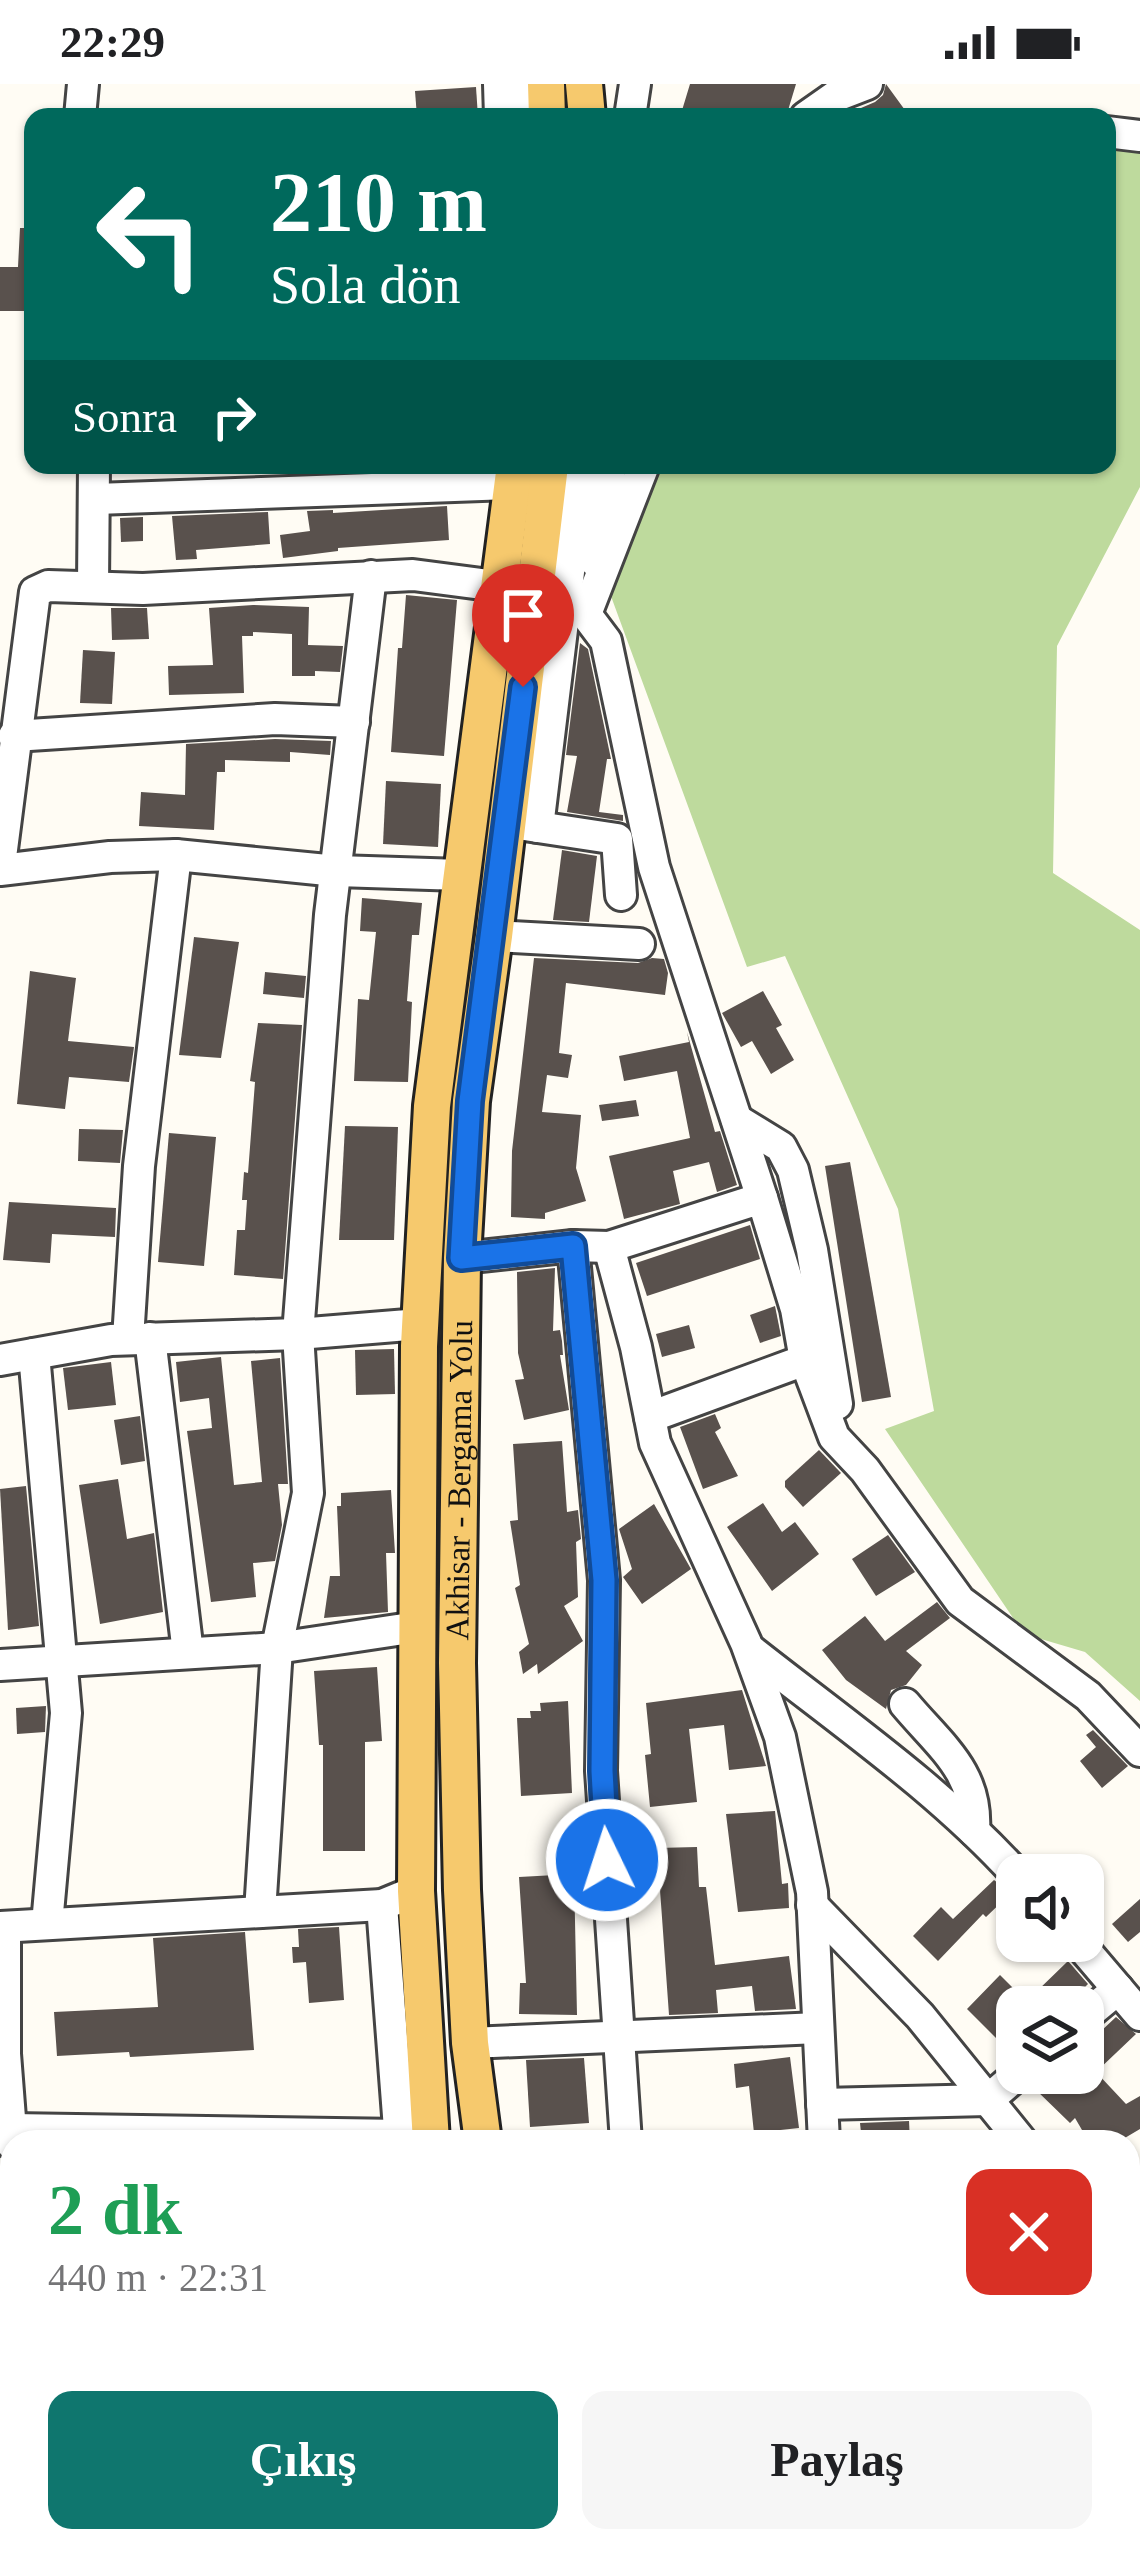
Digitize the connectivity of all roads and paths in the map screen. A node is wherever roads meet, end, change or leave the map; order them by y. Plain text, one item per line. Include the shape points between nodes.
1 (867, 84) edge
2 (837, 90) edge
3 (95, 474) edge
4 (549, 474) edge
5 (581, 474) edge
6 (609, 474) edge
7 (640, 474) edge
8 (513, 475) edge
9 (96, 499) junction
10 (539, 552) junction
11 (371, 576) junction
12 (497, 586) junction
13 (93, 587) junction
14 (566, 587) junction
15 (586, 614) junction
16 (354, 722) junction
17 (14, 736) junction
18 (522, 824) junction
19 (176, 855) junction
20 (0, 867) edge
21 (337, 871) junction
22 (461, 875) junction
23 (621, 895) dead end
24 (494, 936) junction
25 (639, 944) dead end
26 (737, 1120) junction
27 (762, 1198) junction
28 (573, 1246) junction
29 (609, 1246) junction
30 (461, 1258) junction
31 (420, 1324) junction
32 (298, 1334) junction
33 (139, 1338) junction
34 (34, 1354) junction
35 (0, 1360) edge
36 (805, 1360) junction
37 (650, 1417) junction
38 (866, 1470) junction
39 (417, 1627) junction
40 (277, 1648) junction
41 (748, 1649) junction
42 (188, 1653) junction
43 (62, 1661) junction
44 (0, 1665) edge
45 (905, 1703) dead end
46 (1140, 1751) edge
47 (974, 1832) junction
48 (996, 1854) edge
49 (399, 1898) junction
50 (812, 1905) junction
51 (260, 1912) junction
52 (47, 1924) junction
53 (2, 1927) edge
54 (1095, 1962) edge
55 (1118, 1988) junction
56 (1104, 2000) edge
57 (1140, 2015) edge
58 (818, 2028) junction
59 (619, 2038) junction
60 (470, 2043) junction
61 (996, 2092) edge
62 (988, 2099) junction
63 (822, 2104) junction
64 (11, 2130) edge
65 (411, 2130) edge
66 (481, 2130) edge
67 (625, 2130) edge
68 (823, 2130) edge
69 (1013, 2130) edge

1 - 2 street
3 - 9 street
4 - 10 main road, Akhisar - Bergama Yolu
5 - 14 street
6 - 15 street
7 - 15 street
8 - 9 street
8 - 12 main road, Akhisar - Bergama Yolu
9 - 13 street
10 - 14 street
10 - 18 main road, Akhisar - Bergama Yolu
11 - 12 street
11 - 13 street
11 - 16 street
12 - 22 main road, Akhisar - Bergama Yolu
13 - 17 street via 35,592
14 - 15 street
14 - 18 street
15 - 26 street via 606,641 655,867
16 - 17 street via 275,718
16 - 21 street
17 - 20 street
18 - 23 street via 616,839
18 - 24 main road, Akhisar - Bergama Yolu
19 - 20 street
19 - 21 street
19 - 33 street via 139,1166
21 - 22 street
21 - 32 street
22 - 31 main road, Akhisar - Bergama Yolu via 432,1106
24 - 25 street
24 - 30 main road, Akhisar - Bergama Yolu via 470,1101
26 - 27 street
26 - 38 street via 781,1148 793,1170 833,1392
27 - 29 street
27 - 36 street
28 - 29 street
28 - 30 street
28 - 59 street via 604,1580 602,1771
29 - 37 street
30 - 60 main road, Akhisar - Bergama Yolu via 457,1663
31 - 32 street
31 - 39 main road, Akhisar - Bergama Yolu
32 - 33 street
32 - 40 street via 308,1493
33 - 34 street
33 - 42 street
34 - 35 street
34 - 43 street
36 - 37 street
36 - 38 street via 834,1437
37 - 41 street
38 - 46 street via 960,1601 1088,1696
39 - 40 street
39 - 49 main road, Akhisar - Bergama Yolu
40 - 42 street
40 - 51 street
41 - 47 street
41 - 50 street via 779,1737
42 - 43 street
43 - 44 street
43 - 52 street via 66,1713
45 - 47 street via 968,1780
47 - 48 street
49 - 51 street
49 - 65 main road, Akhisar - Bergama Yolu
50 - 58 street
50 - 62 street
51 - 52 street
52 - 53 street
53 - 64 street
54 - 55 street
55 - 56 street
55 - 57 street
58 - 59 street
58 - 63 street
59 - 60 street
59 - 67 street
60 - 66 main road, Akhisar - Bergama Yolu
61 - 62 street
62 - 63 street
62 - 69 street
63 - 68 street

